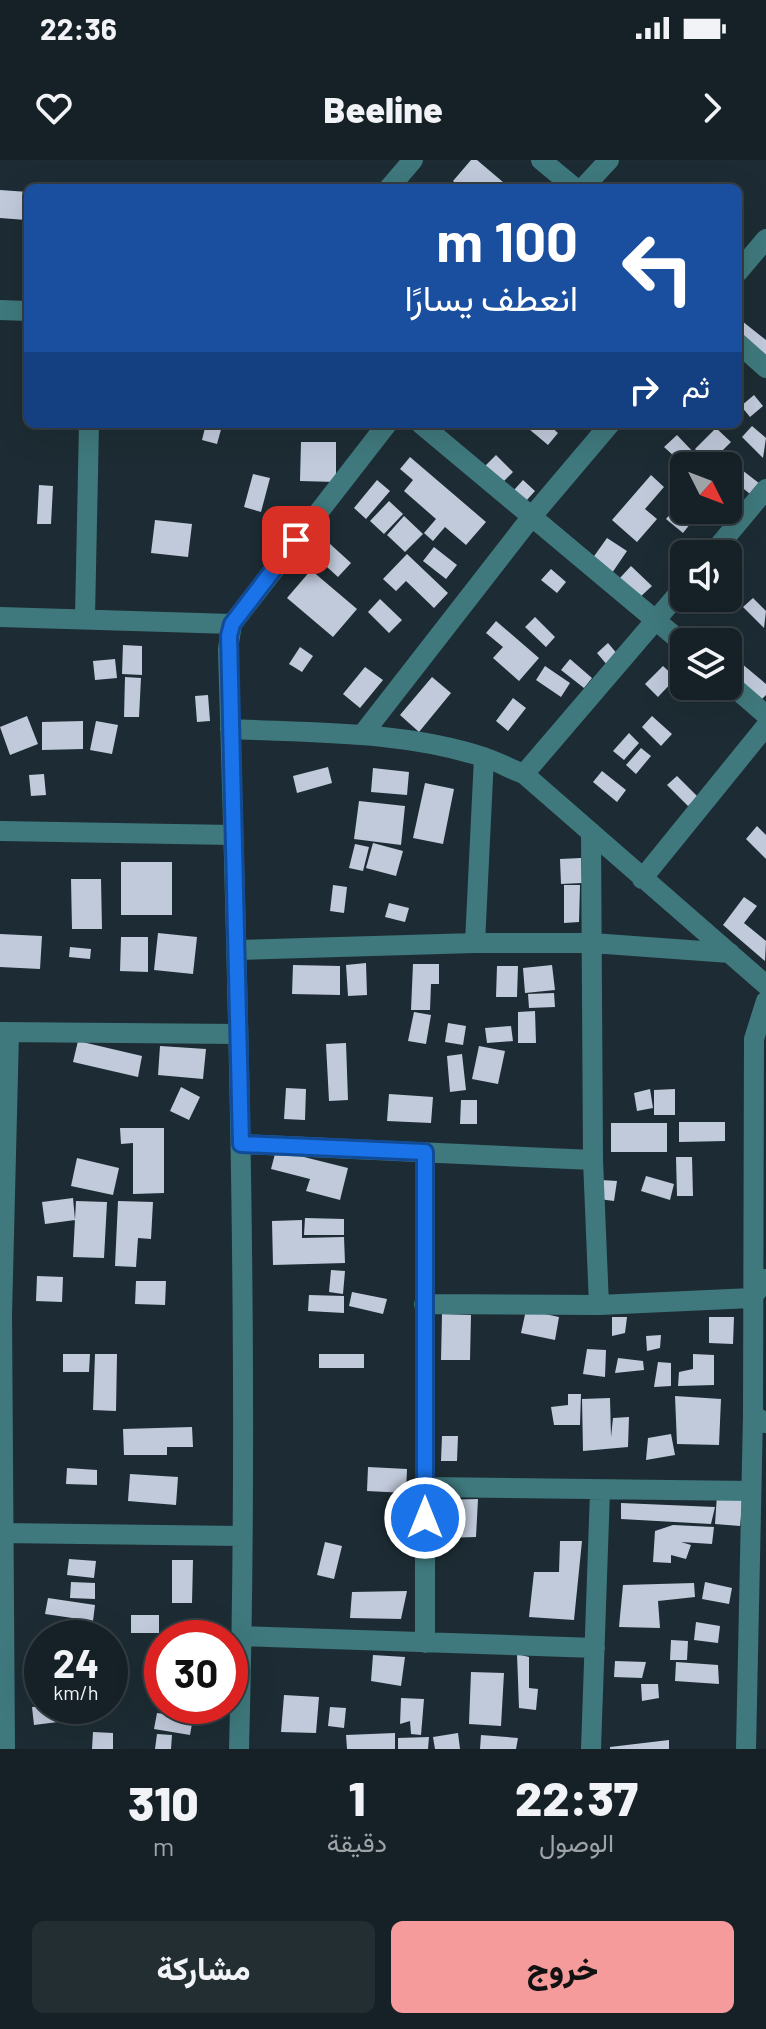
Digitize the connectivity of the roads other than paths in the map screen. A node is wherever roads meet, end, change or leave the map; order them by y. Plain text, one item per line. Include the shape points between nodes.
1 (413, 160) edge
2 (541, 160) edge
3 (609, 160) edge
4 (392, 184) edge
5 (570, 184) edge
6 (587, 184) edge
7 (766, 239) edge
8 (742, 267) edge
9 (0, 310) edge
10 (24, 311) edge
11 (742, 347) edge
12 (766, 368) edge
13 (89, 428) edge
14 (384, 428) edge
15 (426, 428) edge
16 (607, 428) edge
17 (766, 489) edge
18 (533, 515) junction
19 (724, 540) edge
20 (670, 604) edge
21 (0, 617) edge
22 (85, 617) junction
23 (656, 621) junction
24 (232, 624) junction
25 (670, 632) edge
26 (742, 694) edge
27 (766, 715) edge
28 (766, 726) edge
29 (230, 729) junction
30 (362, 735) junction
31 (484, 757) junction
32 (524, 774) junction
33 (0, 831) edge
34 (591, 832) junction
35 (233, 835) junction
36 (642, 879) junction
37 (475, 943) junction
38 (592, 943) junction
39 (238, 950) junction
40 (730, 953) junction
41 (766, 985) edge
42 (766, 1001) edge
43 (5, 1032) edge
44 (238, 1034) junction
45 (241, 1144) junction
46 (425, 1152) junction
47 (593, 1160) junction
48 (766, 1279) edge
49 (752, 1298) junction
50 (424, 1304) junction
51 (599, 1305) junction
52 (1, 1315) edge
53 (760, 1419) edge
54 (425, 1487) junction
55 (600, 1491) junction
56 (751, 1491) junction
57 (2, 1533) edge
58 (242, 1536) junction
59 (242, 1620) edge
60 (248, 1636) edge
61 (425, 1643) junction
62 (757, 1646) edge
63 (595, 1648) junction
64 (240, 1724) edge
65 (4, 1741) edge
66 (239, 1749) edge
67 (591, 1749) edge
68 (746, 1749) edge

1 - 4 street
2 - 5 street
3 - 6 street
7 - 8 street
9 - 10 street
11 - 12 street
13 - 22 street
14 - 24 street
15 - 18 street
16 - 18 street
17 - 19 street
18 - 23 street
18 - 30 street
20 - 23 street
21 - 22 street
22 - 24 street
23 - 25 street
23 - 32 street
24 - 29 street
26 - 27 street
28 - 36 street
29 - 30 street
29 - 35 street
30 - 31 street
31 - 32 street
31 - 37 street
32 - 34 street
33 - 35 street
34 - 36 street
34 - 38 street
35 - 39 street
36 - 40 street
37 - 38 street
37 - 39 street
38 - 40 street
38 - 47 street
39 - 44 street
40 - 41 street
42 - 49 street via 754,1039
43 - 44 street
43 - 52 street
44 - 45 street
45 - 46 street
45 - 58 street
46 - 47 street
46 - 50 street
47 - 51 street
48 - 49 street
49 - 51 street
49 - 53 street
50 - 51 street
50 - 54 street
52 - 57 street
53 - 56 street
54 - 55 street
54 - 61 street
55 - 56 street
55 - 63 street
56 - 62 street
57 - 58 street
57 - 65 street
58 - 59 street
60 - 61 street
61 - 63 street
62 - 68 street
63 - 67 street
64 - 66 street

